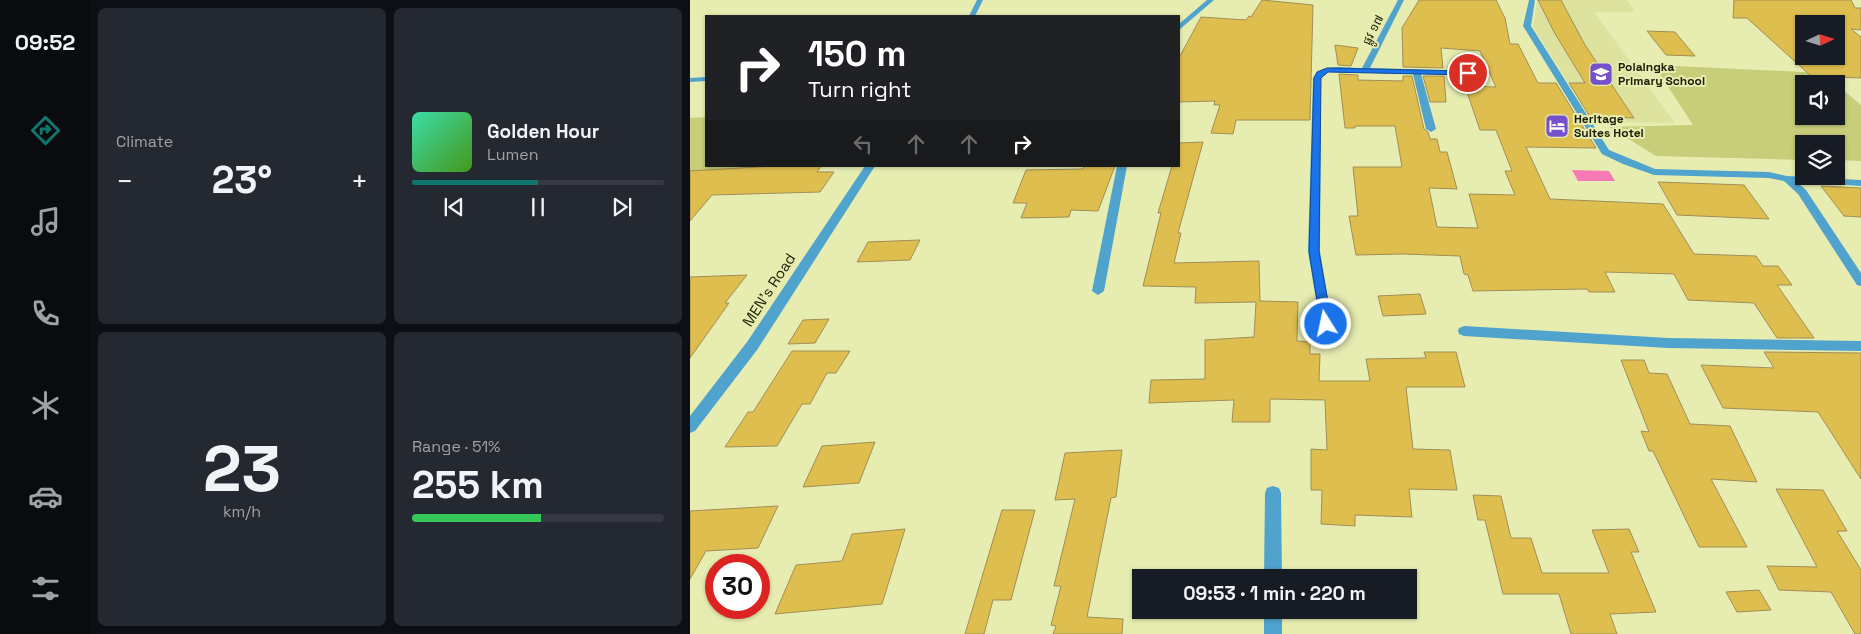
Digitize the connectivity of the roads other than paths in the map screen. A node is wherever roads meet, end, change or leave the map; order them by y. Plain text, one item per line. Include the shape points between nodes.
1 (980, 0) edge
2 (1211, 0) edge
3 (1401, 0) edge
4 (1532, 0) edge
5 (972, 15) edge
6 (1180, 27) edge
7 (1365, 70) junction
8 (1416, 72) junction
9 (1468, 73) dead end
10 (705, 79) edge
11 (690, 80) edge
12 (1431, 129) dead end
13 (869, 167) edge
14 (1122, 167) edge
15 (1787, 179) junction
16 (1861, 182) edge
17 (1861, 282) edge
18 (1098, 291) dead end
19 (1326, 324) dead end
20 (1464, 331) dead end
21 (1861, 346) edge
22 (690, 427) edge
23 (1273, 493) dead end
24 (1273, 569) edge
25 (1273, 619) edge
26 (1273, 634) edge

1 - 5 street
2 - 6 street
3 - 7 street, ផ្លូវ ១៧
4 - 15 street via 1527,26 1605,152 1654,172 1769,175
7 - 8 street
7 - 19 street via 1327,70 1317,78 1314,252
8 - 9 street
8 - 12 street
10 - 11 street
13 - 22 street, MEN's Road via 752,346
14 - 18 street
15 - 16 street
15 - 17 street via 1802,192
20 - 21 street via 1668,343
23 - 24 street
25 - 26 street

